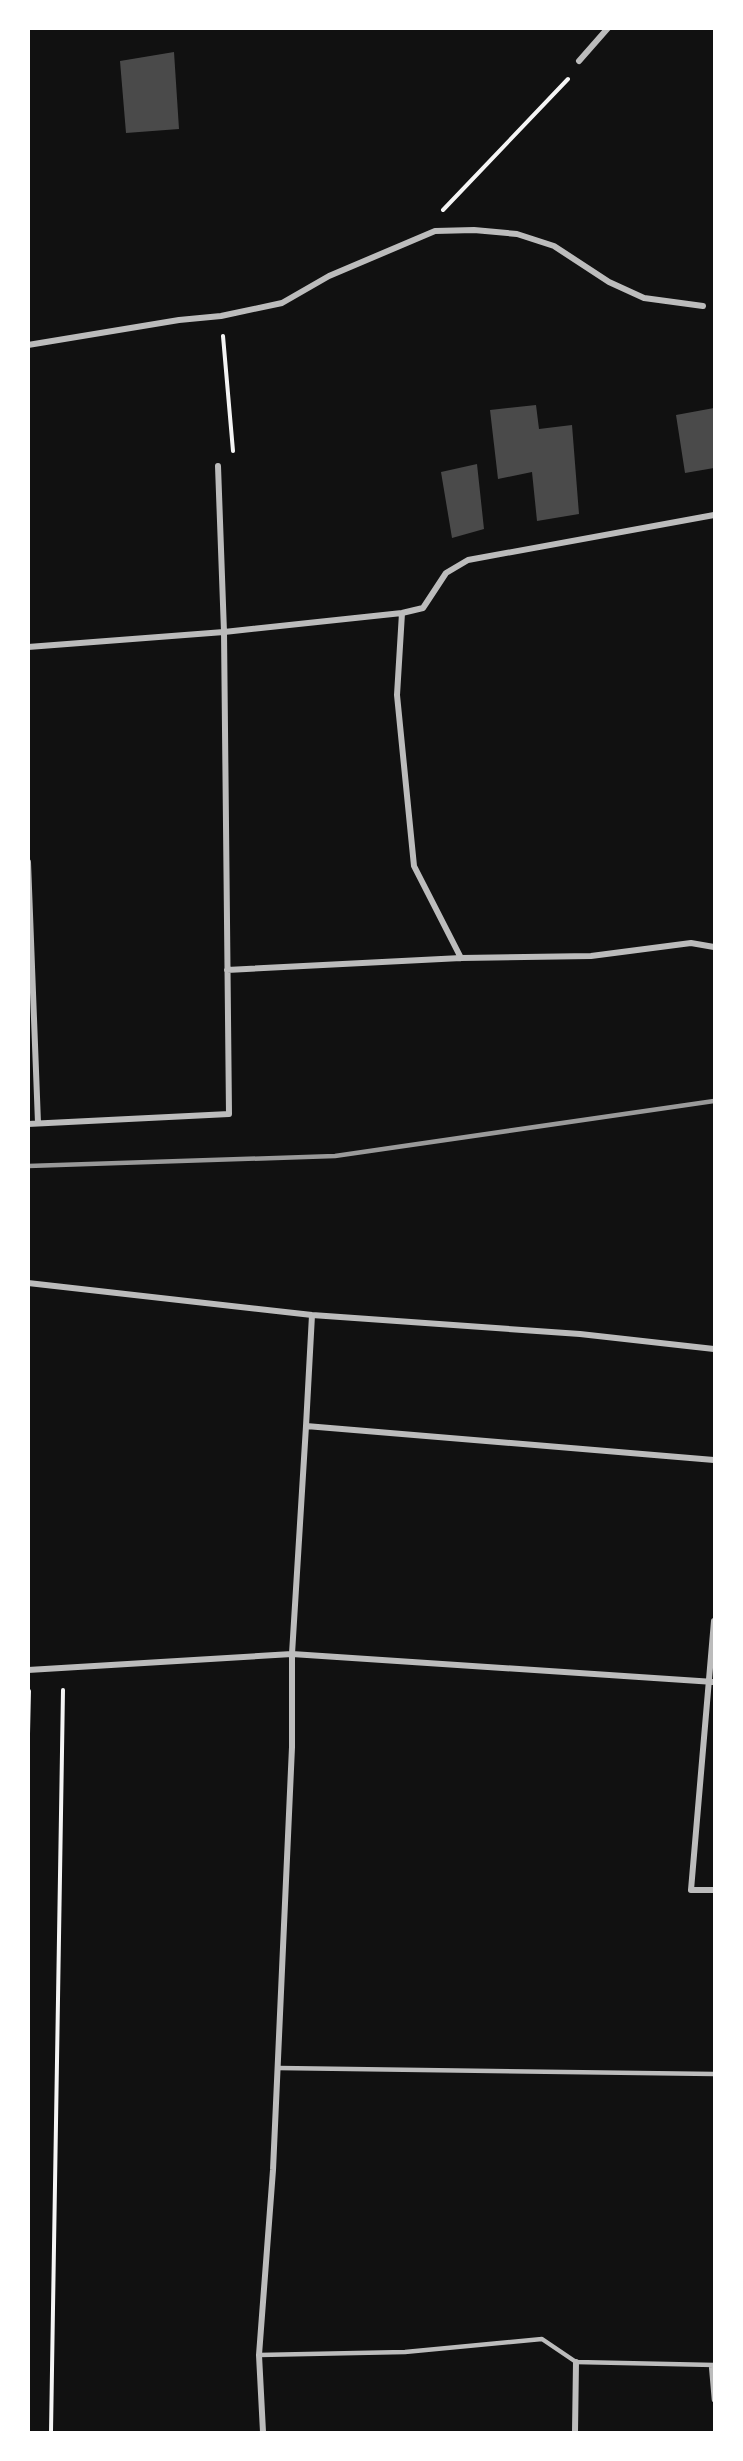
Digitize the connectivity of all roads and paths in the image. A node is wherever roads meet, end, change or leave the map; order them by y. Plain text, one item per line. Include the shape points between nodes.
1 (608, 28) edge
2 (579, 61) joint
3 (435, 231) junction
4 (703, 306) dead end
5 (221, 316) junction
6 (28, 345) edge
7 (218, 466) joint
8 (714, 515) edge
9 (402, 613) junction
10 (224, 632) junction
11 (28, 646) edge
12 (28, 862) edge
13 (714, 947) edge
14 (461, 958) junction
15 (228, 970) junction
16 (38, 1123) junction
17 (28, 1124) edge
18 (28, 1283) edge
19 (312, 1315) junction
20 (714, 1349) edge
21 (306, 1426) junction
22 (714, 1460) edge
23 (714, 1621) edge
24 (292, 1654) junction
25 (63, 1668) junction
26 (29, 1670) edge
27 (712, 1682) edge
28 (28, 1734) edge
29 (714, 1890) edge
30 (279, 2068) junction
31 (714, 2074) edge
32 (259, 2355) junction
33 (576, 2362) junction
34 (713, 2365) edge
35 (714, 2400) edge
36 (51, 2433) edge
37 (263, 2433) edge
38 (575, 2433) edge

1 - 2 street
2 - 3 path via 572,75 445,206
3 - 4 street via 517,234 554,246 609,282 644,298
3 - 5 street via 329,276 282,303
5 - 6 street
5 - 7 path via 233,454
7 - 10 street
8 - 9 street via 468,560 446,573 423,608
9 - 10 street
9 - 14 street via 397,695 414,866
10 - 11 street
10 - 15 street
12 - 16 street
13 - 14 street via 691,942 591,956
14 - 15 street
15 - 16 street via 229,1114
16 - 17 street
18 - 19 street
19 - 20 street via 580,1334
19 - 21 street
21 - 22 street
21 - 24 street
23 - 27 street
24 - 25 street
24 - 27 street
24 - 30 street
25 - 26 street
25 - 36 path
26 - 28 path
27 - 29 street via 691,1890
30 - 31 lane
30 - 32 street
32 - 33 lane via 405,2352 542,2339
32 - 37 street
33 - 34 lane
33 - 38 street
34 - 35 lane

